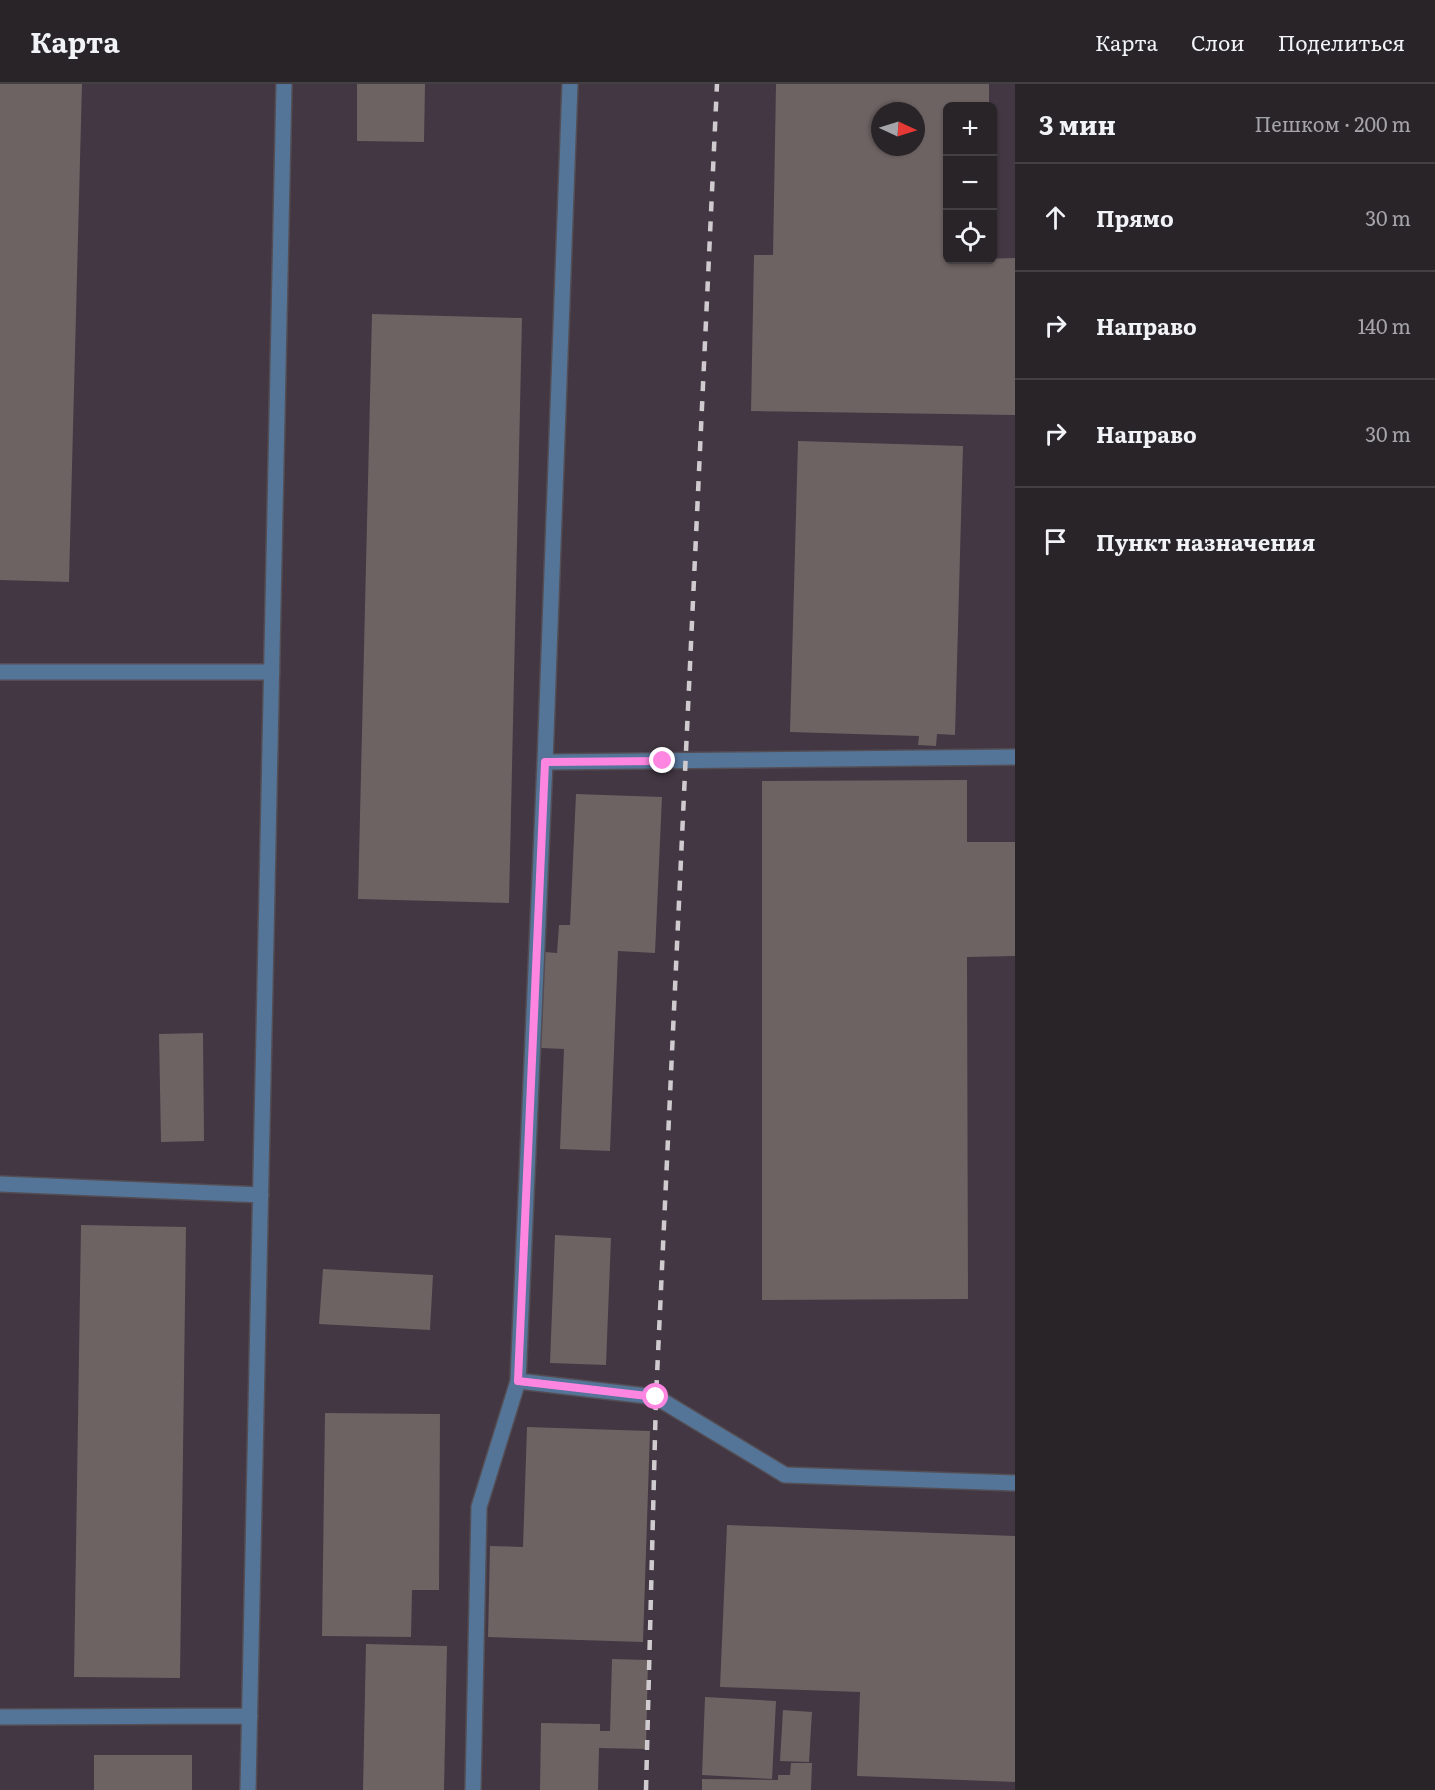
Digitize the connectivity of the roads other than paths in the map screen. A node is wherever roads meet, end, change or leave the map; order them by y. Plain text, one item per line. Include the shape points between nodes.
1 (284, 84) edge
2 (570, 84) edge
3 (0, 672) edge
4 (272, 672) junction
5 (1015, 757) edge
6 (545, 762) junction
7 (0, 1184) edge
8 (261, 1195) junction
9 (518, 1381) junction
10 (1015, 1483) edge
11 (250, 1716) junction
12 (0, 1717) edge
13 (248, 1790) edge
14 (473, 1790) edge

1 - 4 lane
2 - 6 lane
3 - 4 lane
4 - 8 lane
5 - 6 lane
6 - 9 lane
7 - 8 lane
8 - 11 lane
9 - 10 lane via 656,1397 785,1475
9 - 14 lane via 479,1507
11 - 12 lane
11 - 13 lane

